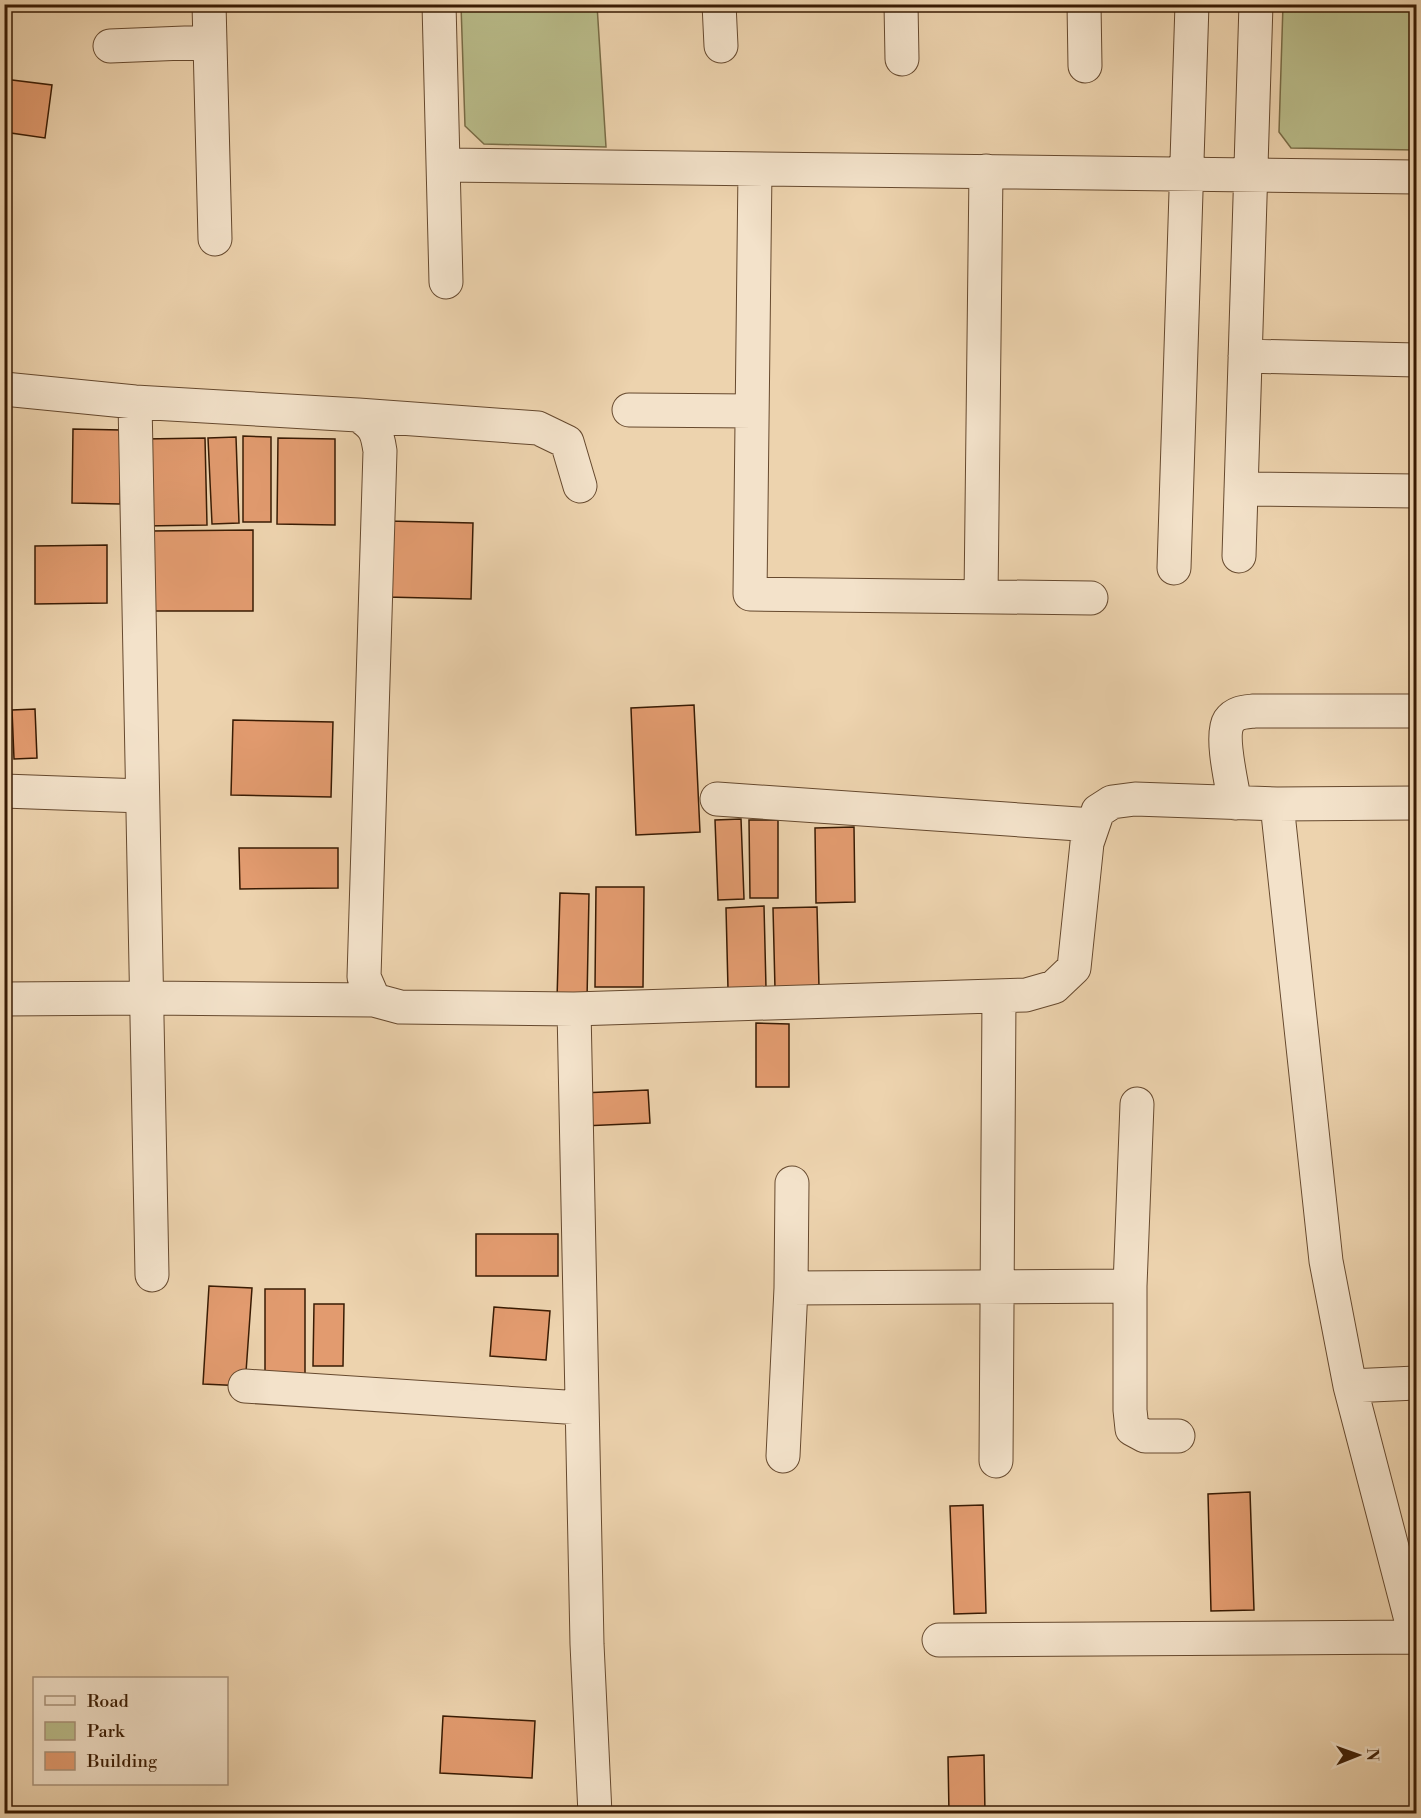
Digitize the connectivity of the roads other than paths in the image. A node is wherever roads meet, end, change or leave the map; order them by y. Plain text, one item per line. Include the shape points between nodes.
1 (209, 4) edge
2 (439, 4) edge
3 (719, 4) edge
4 (901, 4) edge
5 (1084, 4) edge
6 (1192, 4) edge
7 (1256, 4) edge
8 (210, 42) junction
9 (110, 46) dead end
10 (721, 46) dead end
11 (902, 59) dead end
12 (1085, 66) dead end
13 (443, 165) junction
14 (755, 169) junction
15 (986, 171) junction
16 (1187, 174) junction
17 (1251, 175) junction
18 (1416, 177) edge
19 (215, 239) dead end
20 (446, 282) dead end
21 (1245, 356) junction
22 (1416, 360) edge
23 (4, 389) edge
24 (135, 402) junction
25 (629, 410) dead end
26 (752, 411) junction
27 (358, 415) junction
28 (580, 486) dead end
29 (1241, 489) junction
30 (1416, 491) edge
31 (1239, 556) dead end
32 (1174, 568) dead end
33 (981, 597) junction
34 (1091, 598) dead end
35 (1416, 711) edge
36 (4, 791) edge
37 (142, 796) junction
38 (717, 799) dead end
39 (1235, 803) junction
40 (1416, 803) edge
41 (1276, 804) junction
42 (1093, 825) junction
43 (999, 996) junction
44 (146, 998) junction
45 (4, 999) edge
46 (374, 1000) junction
47 (574, 1009) junction
48 (1137, 1104) dead end
49 (792, 1183) dead end
50 (152, 1275) dead end
51 (997, 1286) junction
52 (1131, 1286) junction
53 (791, 1288) junction
54 (1416, 1383) edge
55 (245, 1386) dead end
56 (1350, 1386) junction
57 (581, 1408) junction
58 (1178, 1436) dead end
59 (783, 1456) dead end
60 (996, 1461) dead end
61 (1416, 1638) edge
62 (939, 1640) dead end
63 (595, 1814) edge

1 - 8 street
2 - 13 street
3 - 10 street
4 - 11 street
5 - 12 street
6 - 16 street
7 - 17 street
8 - 9 street
8 - 19 street
13 - 14 street
13 - 20 street
14 - 15 street
14 - 26 street
15 - 16 street
15 - 33 street
16 - 17 street
16 - 32 street
17 - 18 street
17 - 21 street
21 - 22 street
21 - 29 street
23 - 24 street
24 - 27 street
24 - 37 street
25 - 26 street
26 - 33 street via 750,594
27 - 28 street via 538,428 567,442
27 - 46 street via 377,433 380,451 364,977
29 - 30 street
29 - 31 street
33 - 34 street
35 - 39 street via 1239,713 1229,722 1225,735
36 - 37 street
37 - 44 street
38 - 42 street
39 - 41 street
39 - 42 street via 1135,799 1112,802 1098,811
40 - 41 street
41 - 56 street via 1326,1261
42 - 43 street via 1087,843 1074,968 1054,987 1026,995
43 - 47 street
43 - 51 street
44 - 45 street
44 - 46 street
44 - 50 street
46 - 47 street via 400,1007
47 - 57 street
48 - 52 street
49 - 53 street
51 - 52 street
51 - 53 street
51 - 60 street
52 - 58 street via 1132,1429 1145,1436
53 - 59 street
54 - 56 street
55 - 57 street
56 - 61 street
57 - 63 street
61 - 62 street

